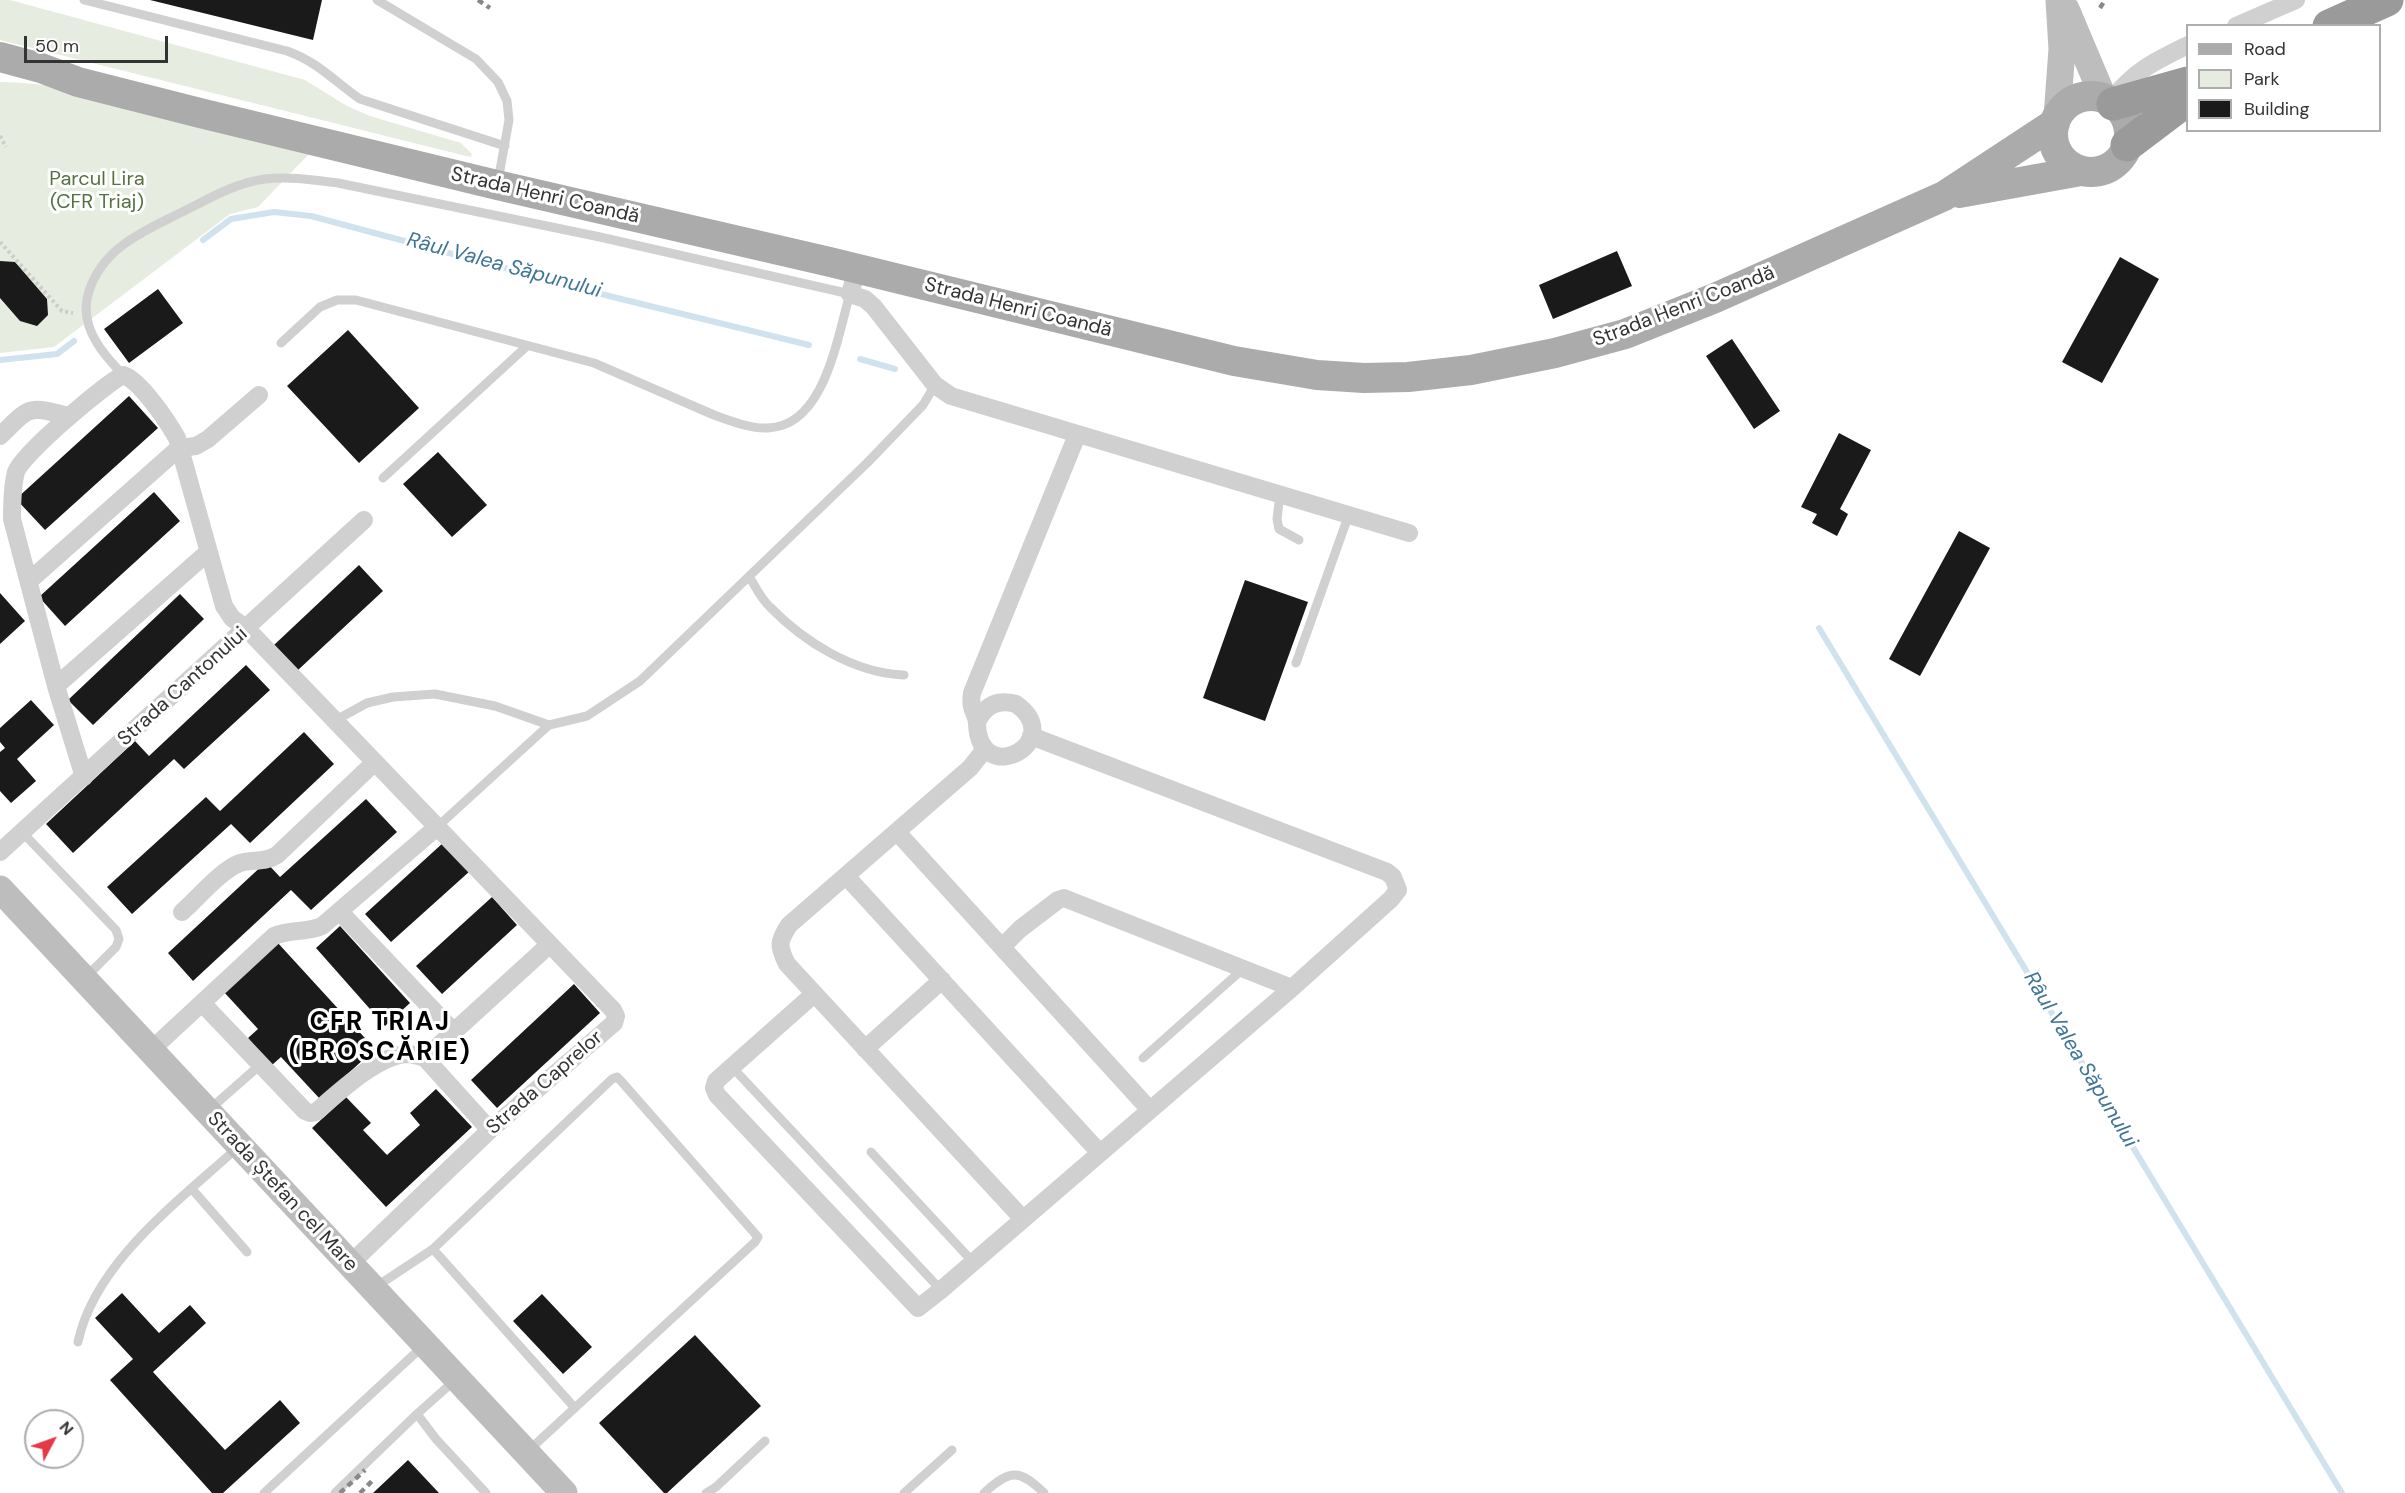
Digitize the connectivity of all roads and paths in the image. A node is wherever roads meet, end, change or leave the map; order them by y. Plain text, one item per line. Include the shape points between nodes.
1 (84, 0) edge
2 (377, 0) edge
3 (2060, 0) edge
4 (2296, 0) edge
5 (2387, 0) edge
6 (2241, 24) edge
7 (2333, 24) edge
8 (2186, 46) edge
9 (0, 57) edge
10 (0, 77) edge
11 (78, 82) junction
12 (2186, 83) edge
13 (2186, 100) edge
14 (2109, 102) junction
15 (2056, 120) junction
16 (0, 136) edge
17 (2127, 145) junction
18 (505, 146) junction
19 (6, 147) dead end
20 (2081, 171) junction
21 (497, 185) junction
22 (1944, 196) junction
23 (0, 242) edge
24 (853, 281) junction
25 (86, 314) junction
26 (280, 343) dead end
27 (527, 346) junction
28 (123, 375) junction
29 (935, 385) junction
30 (259, 395) dead end
31 (68, 416) junction
32 (1077, 435) junction
33 (0, 436) edge
34 (179, 448) junction
35 (8, 467) edge
36 (383, 478) dead end
37 (1280, 494) junction
38 (1349, 514) junction
39 (364, 520) dead end
40 (1409, 533) dead end
41 (1299, 540) dead end
42 (207, 553) junction
43 (749, 576) junction
44 (29, 581) junction
45 (247, 629) junction
46 (1296, 663) dead end
47 (904, 675) dead end
48 (56, 686) junction
49 (336, 720) junction
50 (977, 722) junction
51 (549, 725) junction
52 (1031, 736) junction
53 (985, 749) junction
54 (375, 762) junction
55 (84, 777) junction
56 (437, 827) junction
57 (22, 832) junction
58 (897, 832) junction
59 (0, 852) edge
60 (846, 876) junction
61 (0, 889) edge
62 (182, 912) dead end
63 (340, 912) junction
64 (549, 945) junction
65 (1002, 947) junction
66 (1244, 968) junction
67 (84, 979) junction
68 (942, 980) junction
69 (1292, 988) junction
70 (814, 994) junction
71 (202, 1003) junction
72 (453, 1032) junction
73 (865, 1049) junction
74 (150, 1051) junction
75 (425, 1058) junction
76 (1143, 1058) dead end
77 (260, 1065) junction
78 (732, 1067) junction
79 (1150, 1110) junction
80 (207, 1112) junction
81 (490, 1130) junction
82 (239, 1147) junction
83 (871, 1152) dead end
84 (1100, 1153) junction
85 (192, 1189) junction
86 (1023, 1219) junction
87 (433, 1249) junction
88 (247, 1251) dead end
89 (974, 1262) junction
90 (350, 1264) junction
91 (373, 1289) junction
92 (941, 1290) junction
93 (78, 1342) dead end
94 (425, 1345) junction
95 (457, 1378) junction
96 (574, 1407) junction
97 (417, 1414) junction
98 (765, 1441) dead end
99 (951, 1450) dead end
100 (526, 1452) junction
101 (264, 1493) edge
102 (335, 1493) edge
103 (486, 1493) edge
104 (564, 1493) edge
105 (706, 1493) edge
106 (904, 1493) edge
107 (984, 1493) edge
108 (1044, 1493) edge

1 - 18 lane via 296,54 320,67 360,99
2 - 18 lane via 486,68 507,101
3 - 14 main road
3 - 15 main road via 2062,49
4 - 6 street
5 - 7 highway
8 - 14 street via 2134,74
9 - 11 main road, Strada Henri Coandă
10 - 11 main road, Strada Henri Coandă
11 - 21 main road, Strada Henri Coandă
12 - 14 highway
13 - 17 highway
14 - 15 main road via 2078,99 2062,109
14 - 17 main road via 2127,122
15 - 20 main road via 2055,147 2070,166
15 - 22 main road, Strada Henri Coandă
16 - 19 path
17 - 20 main road via 2122,156 2104,170
18 - 21 lane
20 - 22 main road, Strada Henri Coandă
21 - 24 main road, Strada Henri Coandă
22 - 24 main road, Strada Henri Coandă via 1625,334 1471,370 1408,377 1317,375 1234,361
23 - 25 path via 62,311
24 - 25 lane via 294,177 264,179 230,188 132,238 112,252 99,268 86,299
24 - 27 lane via 821,390 796,418 776,427 731,421 594,363
24 - 29 street
25 - 28 lane via 97,343
26 - 27 lane via 320,307 337,300 356,300
27 - 36 lane
28 - 31 street
28 - 34 street via 133,380 165,420
29 - 32 street via 971,404
29 - 43 lane via 923,405 867,464
30 - 34 street via 202,443
31 - 33 street via 28,410
31 - 35 street
32 - 37 street
32 - 50 street via 972,693 972,713
34 - 42 street
34 - 44 street
35 - 44 street via 12,519
37 - 38 street
37 - 41 lane via 1279,529
38 - 40 street
38 - 46 lane
39 - 45 street, Strada Cantonului
42 - 45 street via 224,606
42 - 48 street
43 - 47 lane via 768,606 813,642 852,665
43 - 51 lane via 640,681 587,716
44 - 48 street
45 - 49 street
45 - 55 street, Strada Cantonului
48 - 55 street
49 - 51 lane via 393,697 435,694 495,706
49 - 54 street
50 - 52 street via 988,706 997,702 1016,704 1030,717
50 - 53 street via 976,732
51 - 56 lane
52 - 53 street via 1027,746 1011,756 992,754
52 - 69 street via 1393,877 1398,890 1392,899
53 - 58 street via 970,768
54 - 56 street
54 - 62 street via 270,860 231,868
55 - 57 street, Strada Cantonului
56 - 63 street
56 - 64 street
57 - 59 street, Strada Cantonului
57 - 67 lane via 116,930 116,947
58 - 60 street
58 - 65 street
60 - 68 street
60 - 70 street via 789,925 780,939 780,952 787,964
61 - 67 main road, Strada Ștefan cel Mare
63 - 71 street via 310,931 285,931 274,936
63 - 72 street
64 - 72 street
64 - 81 street, Strada Caprelor via 613,1010 614,1023
65 - 66 street via 1064,898
65 - 79 street
66 - 69 street
66 - 76 lane
67 - 74 main road, Strada Ștefan cel Mare
68 - 73 street
68 - 84 street
69 - 79 street
70 - 73 street
70 - 78 street
71 - 74 street
71 - 77 street
72 - 75 street
73 - 86 street
74 - 80 main road, Strada Ștefan cel Mare
75 - 77 street via 408,1054 381,1063 310,1113
75 - 81 street
77 - 80 lane
78 - 92 lane
78 - 92 street via 716,1081 717,1095 898,1289 918,1308
79 - 84 street
80 - 82 main road, Strada Ștefan cel Mare
81 - 90 street, Strada Caprelor
82 - 85 lane
82 - 90 main road, Strada Ștefan cel Mare
83 - 89 lane
84 - 86 street
85 - 88 lane
85 - 93 lane via 127,1252 98,1290
86 - 89 street
87 - 91 lane
87 - 96 lane
87 - 96 lane via 612,1079 617,1077 629,1090 758,1237
89 - 92 street
90 - 91 main road, Strada Ștefan cel Mare
91 - 94 main road, Strada Ștefan cel Mare
94 - 95 main road, Strada Ștefan cel Mare
94 - 101 lane
95 - 97 lane
95 - 100 main road, Strada Ștefan cel Mare
96 - 100 lane
97 - 102 lane
97 - 103 lane
98 - 105 lane
99 - 106 lane
100 - 104 main road, Strada Ștefan cel Mare
107 - 108 lane via 1010,1474 1032,1481

